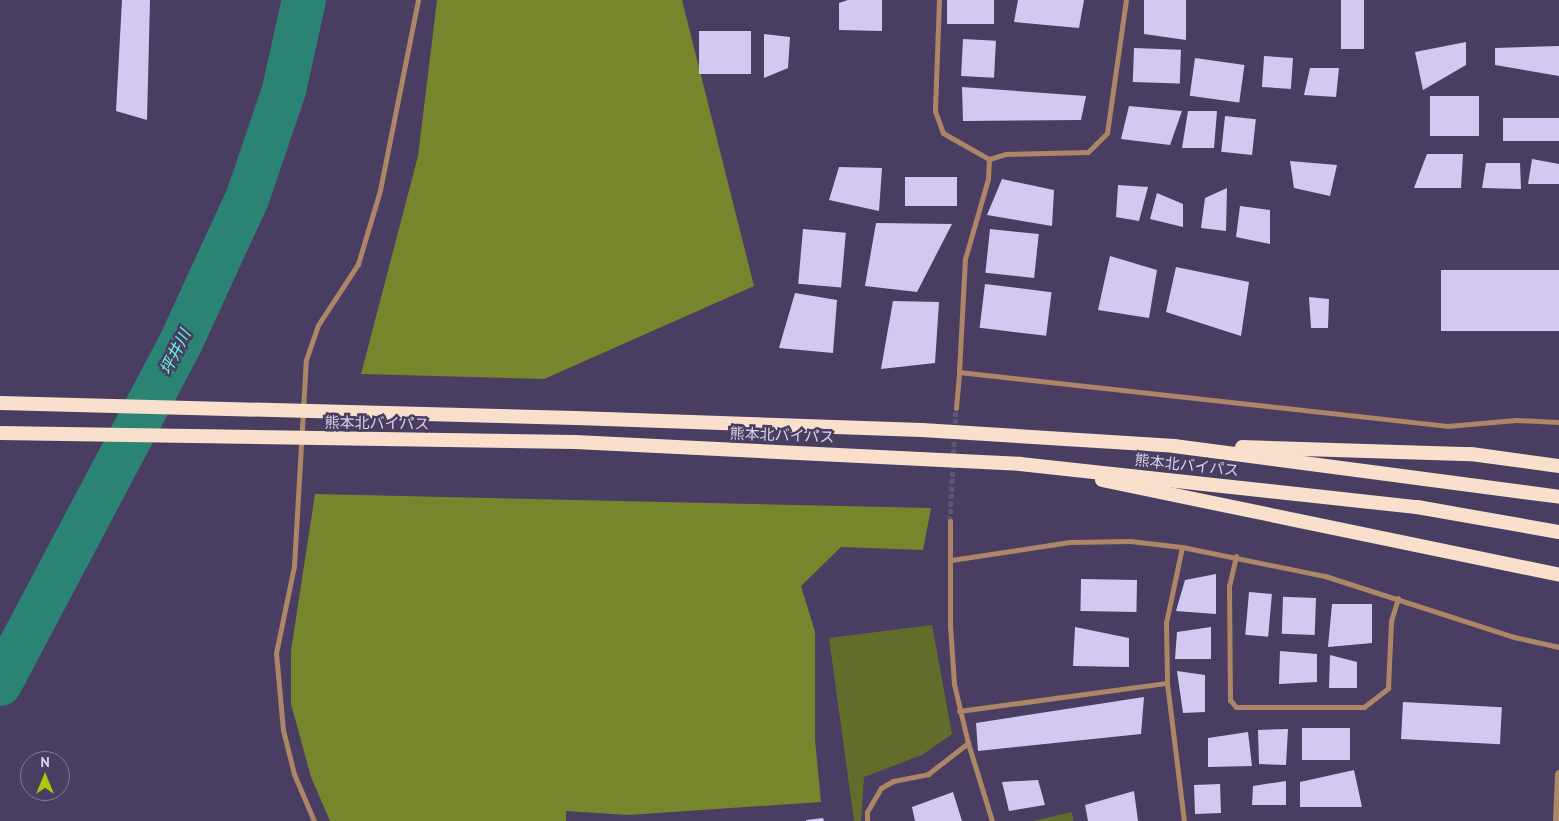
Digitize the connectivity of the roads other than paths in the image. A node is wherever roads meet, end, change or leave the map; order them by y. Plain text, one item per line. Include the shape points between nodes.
1 (418, 0) edge
2 (939, 0) edge
3 (1126, 0) edge
4 (989, 159) junction
5 (959, 372) junction
6 (0, 403) edge
7 (956, 408) tunnel mouth
8 (1559, 422) edge
9 (0, 434) edge
10 (1174, 446) junction
11 (1020, 464) junction
12 (1559, 466) edge
13 (1559, 497) edge
14 (950, 521) tunnel mouth
15 (1559, 532) edge
16 (1182, 547) junction
17 (1236, 556) junction
18 (951, 560) junction
19 (1559, 575) edge
20 (1398, 598) junction
21 (1559, 647) edge
22 (1166, 683) junction
23 (959, 711) junction
24 (968, 743) junction
25 (1559, 774) edge
26 (1559, 791) edge
27 (314, 821) edge
28 (867, 821) edge
29 (992, 821) edge
30 (1184, 821) edge
31 (1557, 821) edge

1 - 27 street via 380,190 358,264 318,325 306,360 294,566 276,653 283,730 294,774
2 - 4 street via 935,111 943,133
3 - 4 street via 1107,133 1088,152 1005,154
4 - 5 street via 988,179 965,259
5 - 7 street
5 - 8 street via 1438,425 1516,420
6 - 10 highway, 熊本北バイパス, bridge via 931,431
9 - 11 highway, 熊本北バイパス, bridge via 575,442
10 - 12 highway via 1472,454
10 - 13 highway, 熊本北バイパス
11 - 15 highway, 熊本北バイパス via 1417,507
11 - 19 highway
14 - 18 street
16 - 17 street
16 - 18 street via 1130,541 1070,542
16 - 22 street via 1166,623
17 - 20 street via 1325,576
17 - 20 street via 1230,605 1230,700 1236,707 1364,707 1388,688 1391,621
18 - 23 street via 950,625
20 - 21 street via 1514,637
22 - 23 street
22 - 30 street
23 - 24 street
24 - 28 street via 928,774 893,781 882,788 870,806
24 - 29 street
25 - 26 street
26 - 31 street

